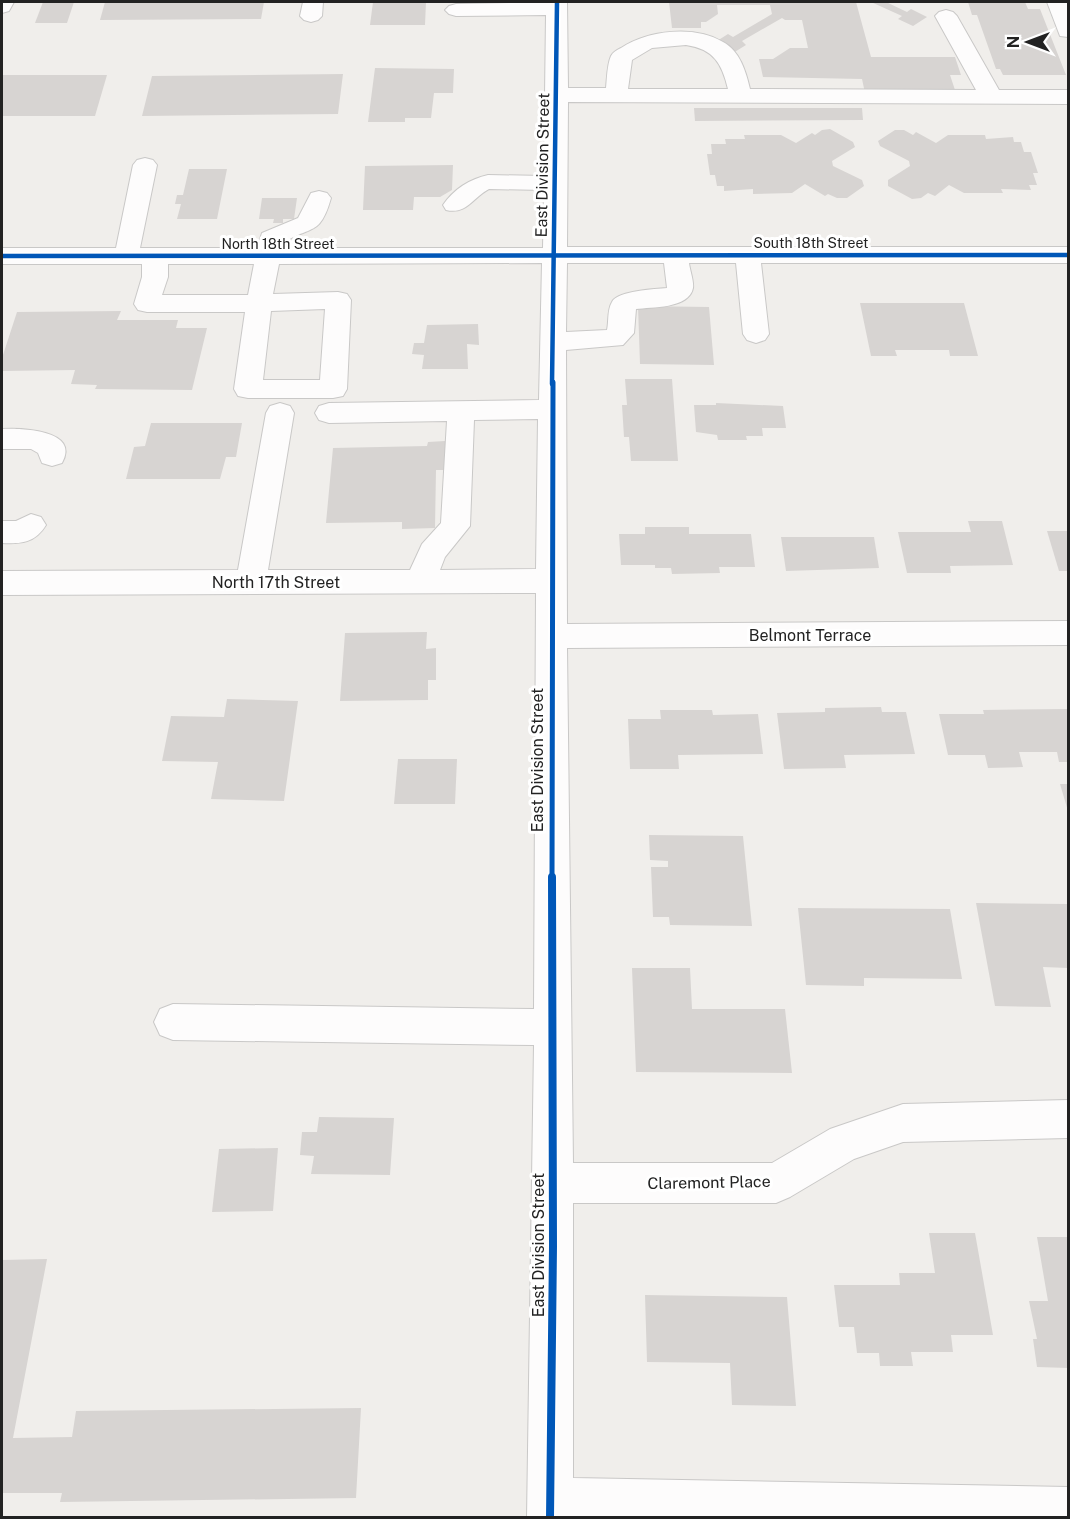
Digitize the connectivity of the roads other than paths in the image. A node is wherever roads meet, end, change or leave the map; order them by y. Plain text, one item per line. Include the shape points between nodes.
1 (3, 2) edge
2 (1057, 2) edge
3 (557, 5) edge
4 (2, 7) edge
5 (456, 10) dead end
6 (946, 16) dead end
7 (1068, 32) edge
8 (557, 95) junction
9 (616, 95) junction
10 (741, 96) junction
11 (991, 96) junction
12 (1068, 97) edge
13 (145, 165) dead end
14 (556, 183) junction
15 (319, 198) dead end
16 (455, 205) dead end
17 (1068, 255) edge
18 (2, 256) edge
19 (125, 256) junction
20 (155, 256) junction
21 (267, 256) junction
22 (554, 256) junction
23 (676, 256) junction
24 (748, 256) junction
25 (259, 303) junction
26 (756, 334) dead end
27 (553, 342) junction
28 (552, 409) junction
29 (461, 411) junction
30 (280, 413) dead end
31 (329, 413) dead end
32 (2, 439) edge
33 (52, 456) dead end
34 (32, 525) dead end
35 (2, 532) edge
36 (551, 581) junction
37 (251, 582) junction
38 (421, 582) junction
39 (2, 583) edge
40 (1068, 633) edge
41 (552, 636) junction
42 (173, 1022) dead end
43 (553, 1027) junction
44 (1068, 1119) edge
45 (552, 1183) junction
46 (550, 1509) edge
47 (1068, 1509) edge

1 - 4 street
2 - 7 street
3 - 5 street
3 - 8 street, East Division Street
6 - 11 street
8 - 9 street
8 - 14 street, East Division Street
9 - 10 street
9 - 10 street via 621,57 644,43 675,40 704,41 723,52 736,74
10 - 11 street
11 - 12 street
13 - 19 street
14 - 16 street via 488,182 478,185
14 - 22 street, East Division Street
15 - 21 street via 313,219 271,239
17 - 24 street, South 18th Street
18 - 19 street, North 18th Street
19 - 20 street, North 18th Street
20 - 21 street, North 18th Street
20 - 25 street via 155,277 147,304
21 - 22 street, North 18th Street
21 - 25 street
22 - 23 street, South 18th Street
22 - 27 street, East Division Street
23 - 24 street, South 18th Street
23 - 27 street via 680,289 675,295 623,304 621,333 614,339
24 - 26 street
25 - 25 street via 248,388 333,388 338,300
27 - 28 street, East Division Street
28 - 29 street
28 - 36 street, East Division Street
29 - 31 street
29 - 38 street via 455,526 432,552
30 - 37 street
32 - 33 street via 44,441 52,449
34 - 35 street via 22,532
36 - 38 street, North 17th Street
36 - 41 street, East Division Street
37 - 38 street, North 17th Street
37 - 39 street, North 17th Street
40 - 41 street, Belmont Terrace
41 - 43 street, East Division Street
42 - 43 street
43 - 45 street, East Division Street
44 - 45 street, Claremont Place via 903,1123 844,1143 776,1183
45 - 46 street, East Division Street
46 - 47 street

